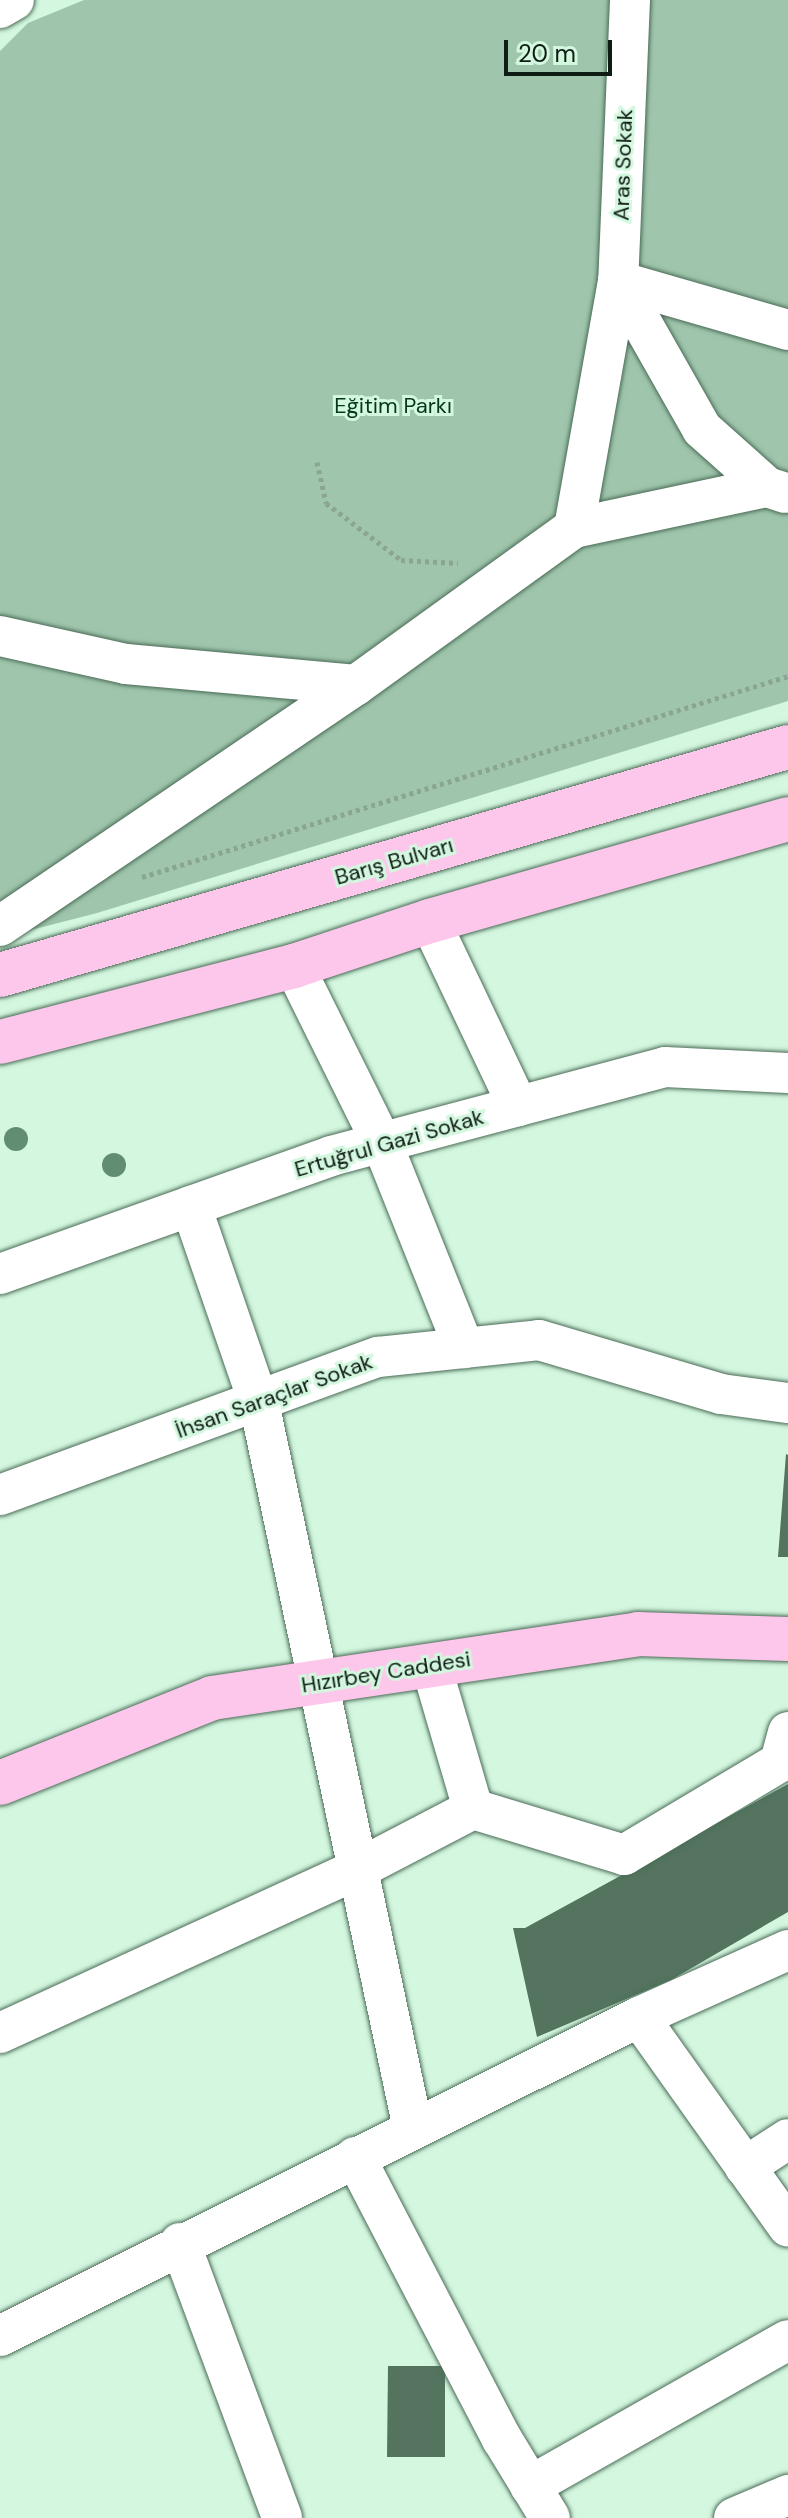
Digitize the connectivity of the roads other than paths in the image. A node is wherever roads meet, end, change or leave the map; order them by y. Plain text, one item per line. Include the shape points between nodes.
1 (14, 0) edge
2 (630, 0) edge
3 (0, 8) edge
4 (618, 281) junction
5 (788, 330) edge
6 (778, 491) edge
7 (574, 528) junction
8 (0, 636) edge
9 (356, 685) junction
10 (788, 747) edge
11 (788, 819) edge
12 (430, 921) junction
13 (0, 926) edge
14 (294, 966) junction
15 (0, 975) edge
16 (0, 1042) edge
17 (788, 1073) edge
18 (518, 1106) junction
19 (382, 1143) junction
20 (191, 1206) junction
21 (0, 1274) edge
22 (464, 1348) junction
23 (259, 1403) junction
24 (788, 1403) edge
25 (0, 1495) edge
26 (788, 1639) edge
27 (431, 1665) junction
28 (317, 1682) junction
29 (788, 1732) edge
30 (0, 1783) edge
31 (473, 1809) junction
32 (356, 1870) junction
33 (788, 1950) edge
34 (639, 2017) junction
35 (0, 2033) edge
36 (413, 2129) junction
37 (788, 2139) edge
38 (355, 2157) junction
39 (745, 2167) junction
40 (788, 2227) edge
41 (180, 2243) junction
42 (0, 2336) edge
43 (788, 2340) edge
44 (788, 2495) edge
45 (540, 2502) edge
46 (282, 2518) edge
47 (734, 2518) edge

1 - 3 street
2 - 4 street, Aras Sokak
4 - 5 street
4 - 6 street via 702,429
4 - 7 street, Aras Sokak
6 - 7 street
7 - 9 street
8 - 9 street via 126,664
9 - 13 street
10 - 15 main road, Barış Bulvarı
11 - 12 main road
12 - 14 main road
12 - 18 street
14 - 16 main road
14 - 19 street
17 - 18 street, Ertuğrul Gazi Sokak via 665,1067
18 - 19 street, Ertuğrul Gazi Sokak
19 - 20 street, Ertuğrul Gazi Sokak
19 - 22 street
20 - 21 street, Ertuğrul Gazi Sokak
20 - 23 street
22 - 23 street, İhsan Saraçlar Sokak via 378,1357
22 - 24 street, İhsan Saraçlar Sokak via 539,1340 721,1394
23 - 25 street, İhsan Saraçlar Sokak
23 - 28 street
26 - 27 main road, Hızırbey Caddesi via 638,1634
27 - 28 main road, Hızırbey Caddesi
27 - 31 street
28 - 30 main road, Hızırbey Caddesi via 212,1698
28 - 32 street
29 - 31 street via 780,1762 624,1855
31 - 32 street
32 - 35 street
32 - 36 street
33 - 34 street
34 - 36 street
34 - 39 street
36 - 38 street
37 - 39 street
38 - 41 street
38 - 45 street
39 - 40 street
41 - 42 street
41 - 46 street
43 - 45 street
44 - 47 street

